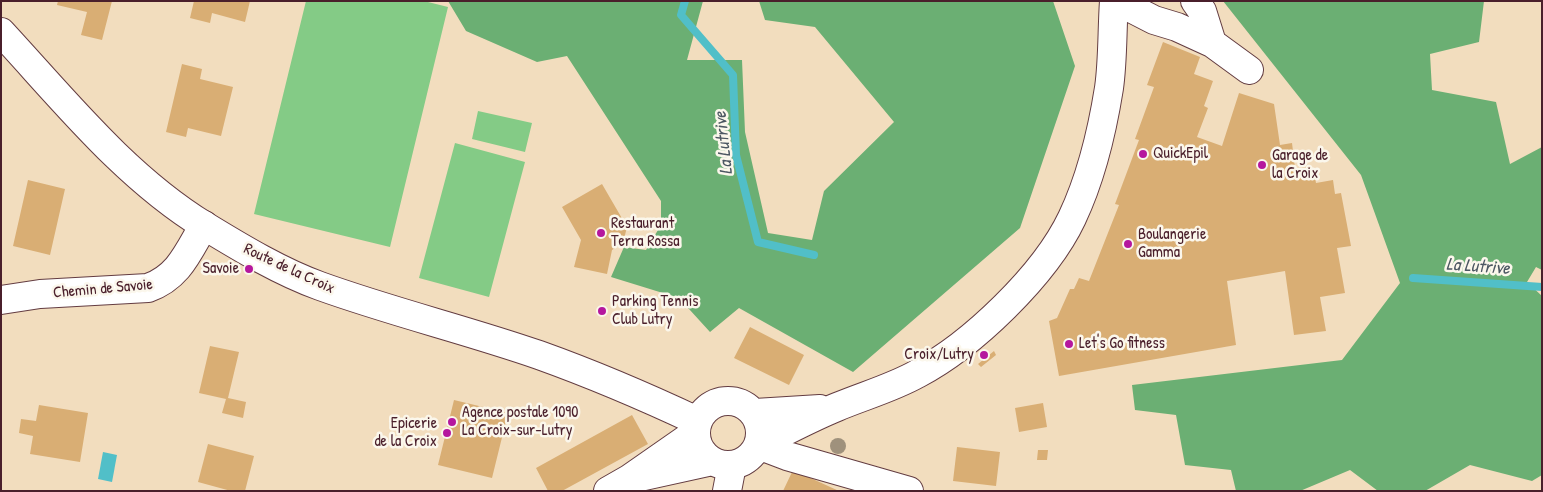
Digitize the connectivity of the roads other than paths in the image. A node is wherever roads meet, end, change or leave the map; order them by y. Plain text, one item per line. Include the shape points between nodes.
1 (1115, 1) edge
2 (1195, 1) edge
3 (1, 32) edge
4 (1212, 43) junction
5 (1249, 70) dead end
6 (204, 225) junction
7 (1, 300) edge
8 (834, 408) junction
9 (754, 414) junction
10 (696, 427) junction
11 (758, 445) junction
12 (723, 472) edge
13 (618, 485) edge
14 (909, 491) edge

1 - 4 street
1 - 8 street via 1109,86 1096,151 1072,219 1042,264 1009,303 946,356 916,375
2 - 4 street via 1202,11
3 - 6 street, Route de la Croix via 114,152 166,199
4 - 5 street
6 - 7 street, Chemin de Savoie via 180,266 164,282 148,288 40,294
6 - 10 street, Route de la Croix via 318,286 539,355 664,405
8 - 9 street
8 - 11 street
9 - 10 street via 739,402 729,400 710,405
9 - 11 street via 760,423
10 - 12 street via 697,444
10 - 13 street
11 - 12 street via 748,459
11 - 14 street
12 - 13 street

